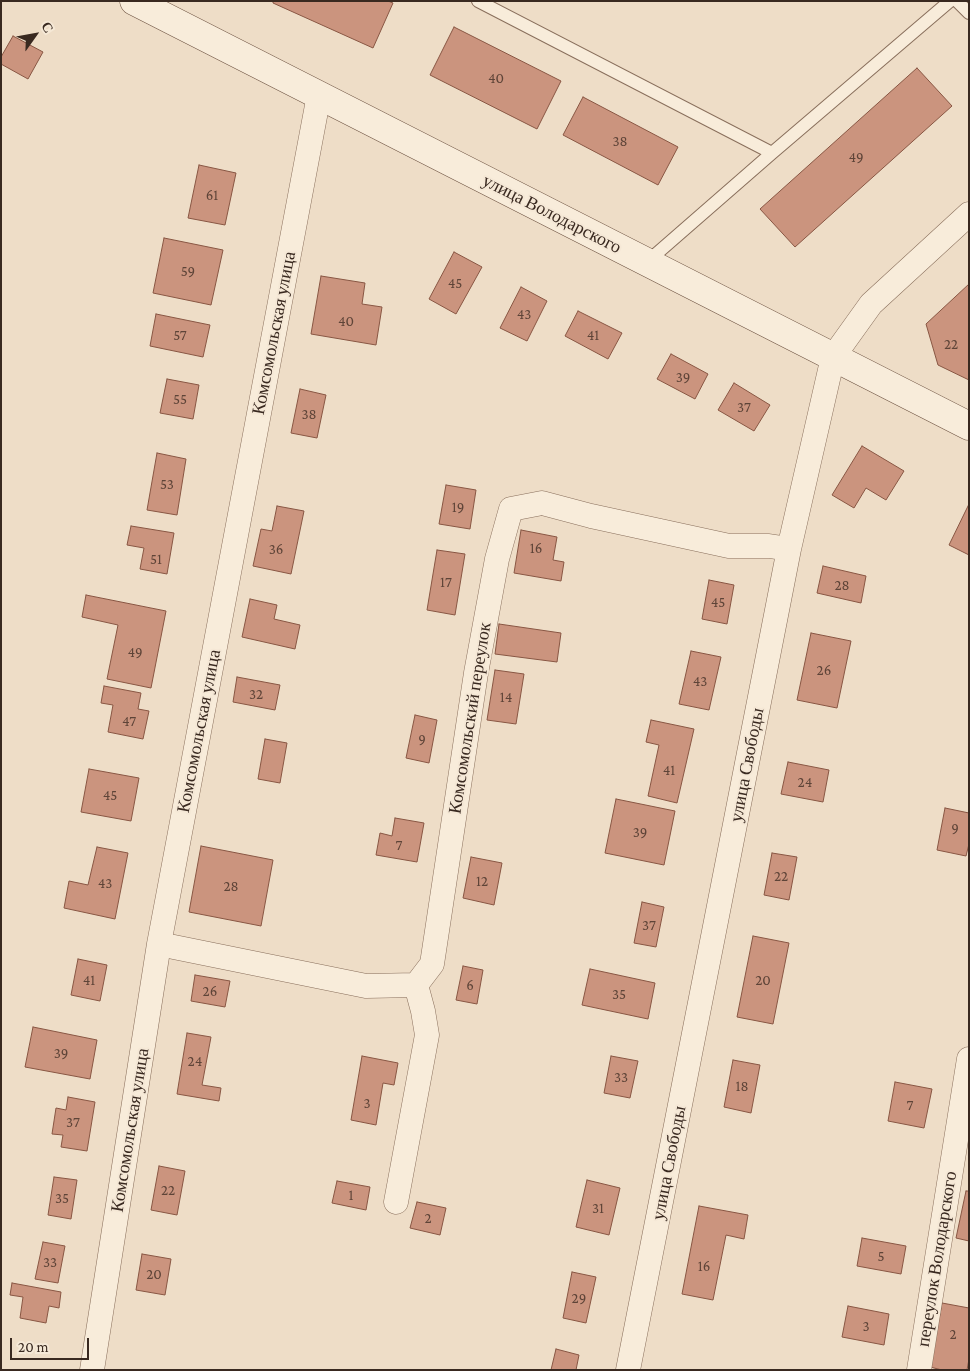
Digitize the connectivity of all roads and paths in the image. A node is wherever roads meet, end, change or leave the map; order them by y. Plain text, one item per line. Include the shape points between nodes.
1 (134, 1) edge
2 (478, 1) edge
3 (950, 1) edge
4 (958, 1) edge
5 (969, 13) edge
6 (319, 95) junction
7 (772, 153) junction
8 (969, 214) edge
9 (647, 262) junction
10 (833, 357) junction
11 (969, 426) edge
12 (789, 549) junction
13 (159, 944) junction
14 (416, 985) junction
15 (969, 1059) edge
16 (396, 1202) dead end
17 (92, 1370) edge
18 (628, 1370) edge
19 (919, 1370) edge

1 - 6 main road, улица Володарского
2 - 7 lane
3 - 7 lane
4 - 5 lane
6 - 9 main road, улица Володарского
6 - 13 street, Комсомольская улица
7 - 9 lane
8 - 10 street, улица Свободы via 871,304
9 - 10 main road, улица Володарского
10 - 11 main road, улица Володарского
10 - 12 street, улица Свободы
12 - 14 street, Комсомольский переулок via 729,546 542,503 511,509 497,559 476,673 432,964
12 - 18 street, улица Свободы
13 - 14 street via 366,986
13 - 17 street, Комсомольская улица
14 - 16 street via 427,1035
15 - 19 street, переулок Володарского

